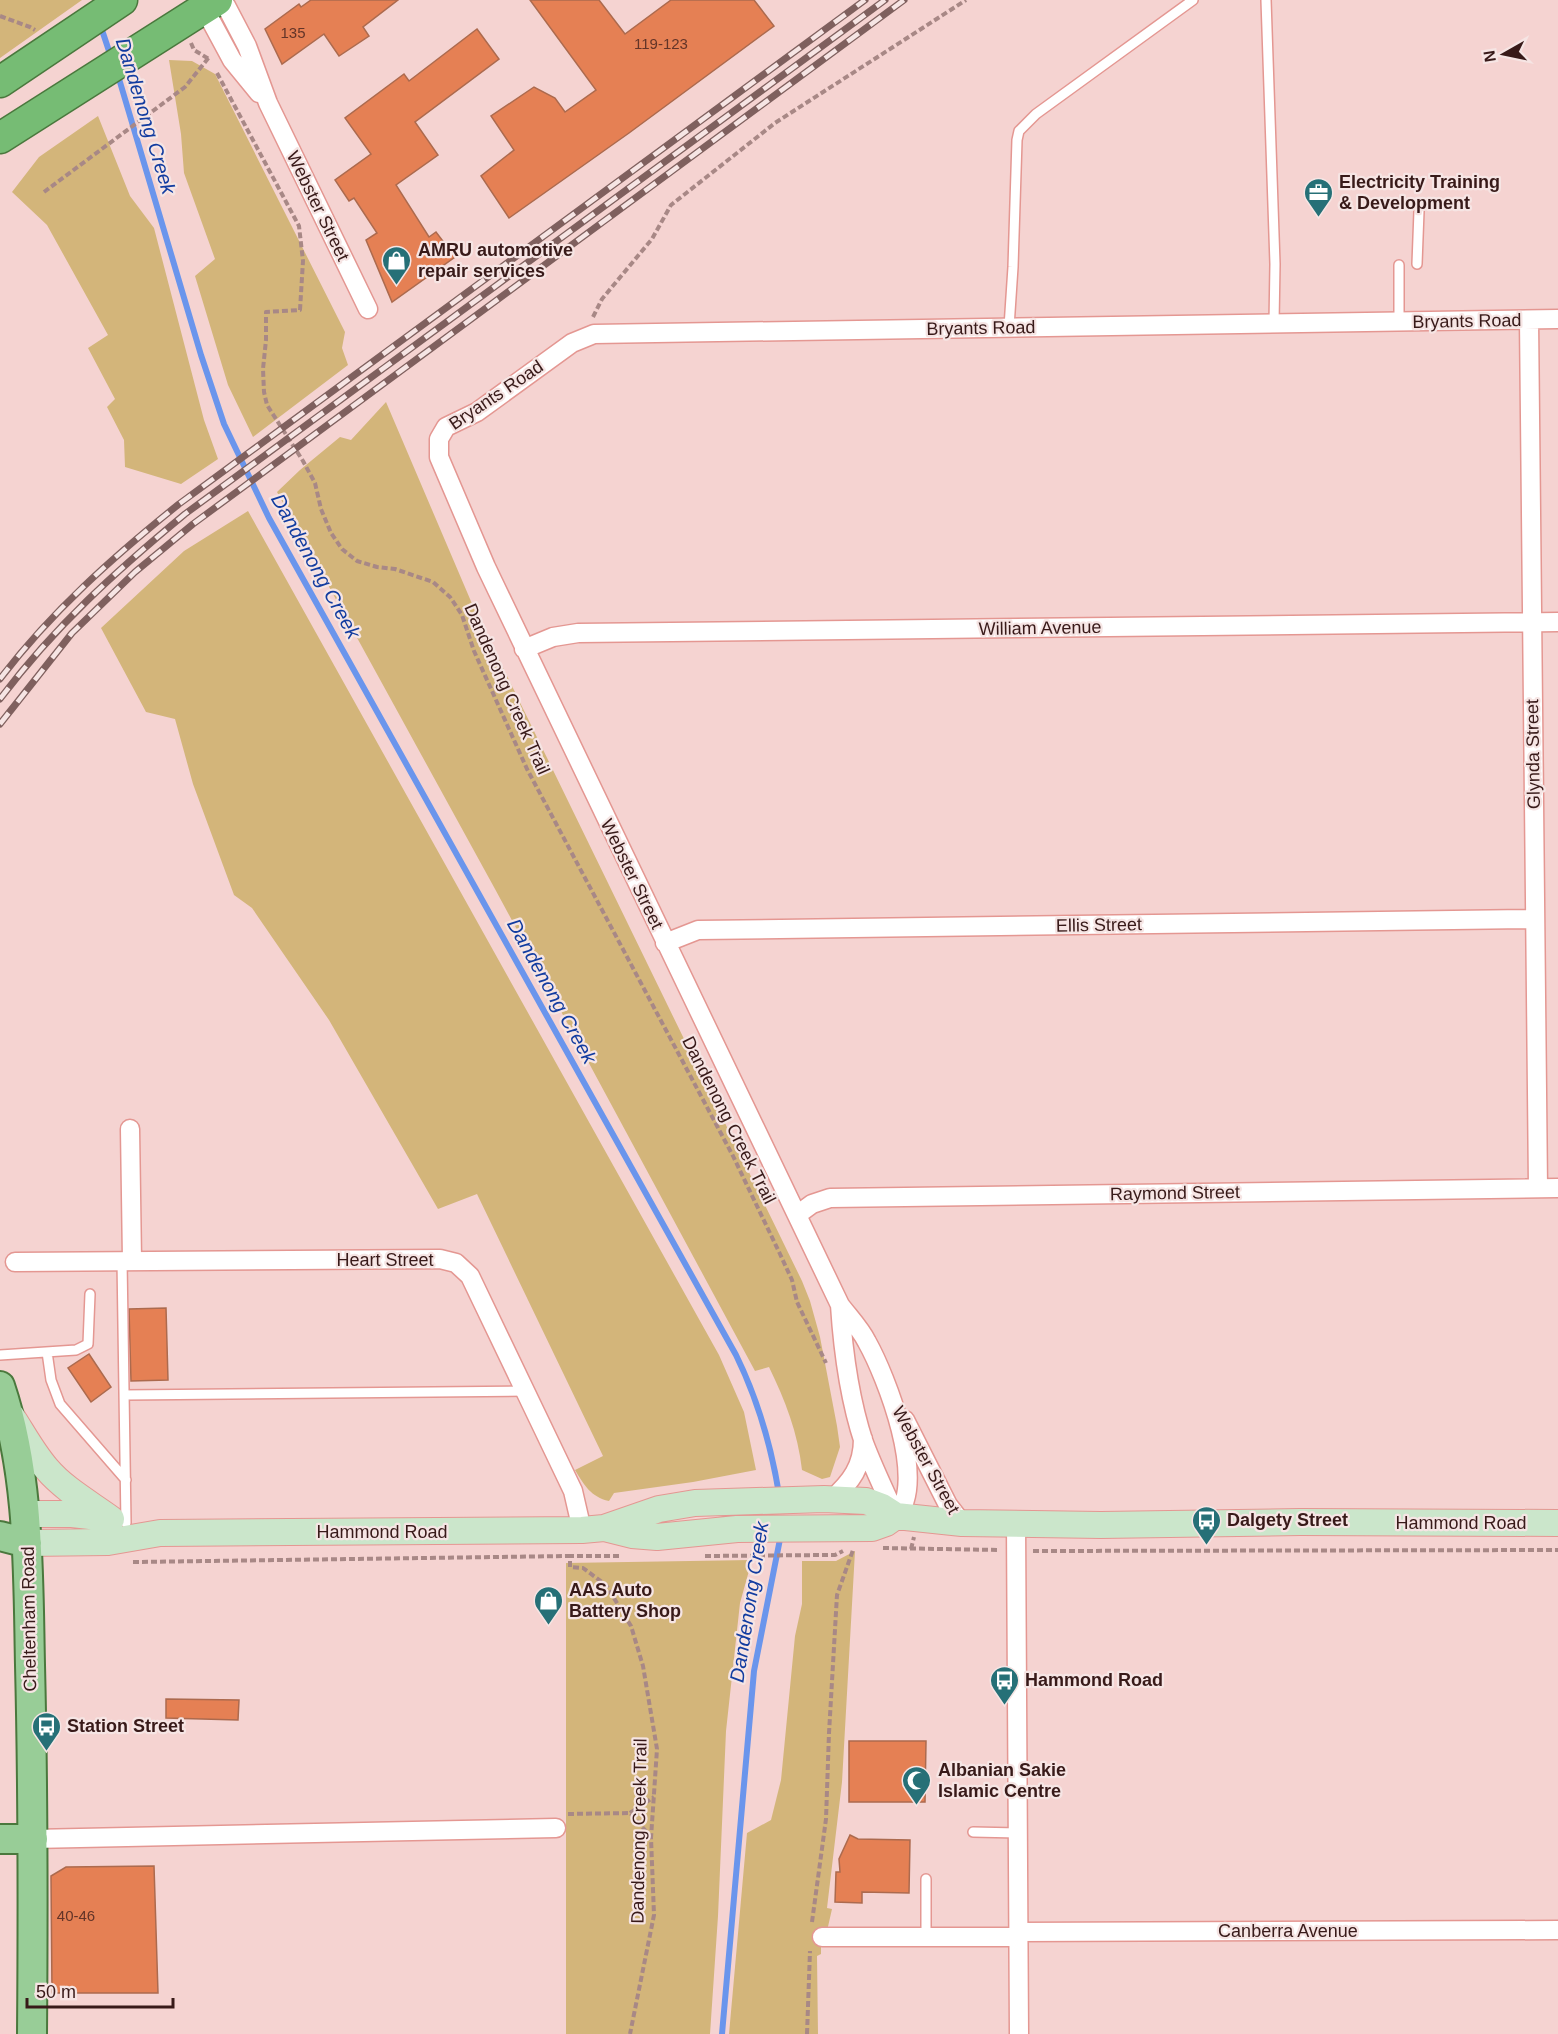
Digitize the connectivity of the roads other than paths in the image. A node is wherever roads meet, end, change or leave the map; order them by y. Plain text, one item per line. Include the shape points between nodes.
1 (122, 0) edge
2 (1193, 0) edge
3 (1266, 0) edge
4 (199, 10) edge
5 (0, 82) edge
6 (0, 138) edge
7 (1419, 212) dead end
8 (1417, 264) dead end
9 (1399, 265) dead end
10 (368, 309) dead end
11 (1529, 320) junction
12 (1558, 320) edge
13 (1399, 321) junction
14 (1274, 323) junction
15 (1009, 327) junction
16 (439, 439) joint
17 (1532, 622) junction
18 (1558, 622) edge
19 (524, 649) junction
20 (1535, 919) junction
21 (665, 943) junction
22 (130, 1129) dead end
23 (1538, 1188) junction
24 (1558, 1188) edge
25 (797, 1215) junction
26 (127, 1260) junction
27 (15, 1262) dead end
28 (90, 1294) dead end
29 (840, 1305) junction
30 (47, 1352) junction
31 (0, 1355) edge
32 (526, 1391) junction
33 (125, 1395) junction
34 (891, 1395) junction
35 (4, 1397) edge
36 (863, 1438) junction
37 (126, 1480) junction
38 (828, 1499) junction
39 (896, 1516) junction
40 (12, 1520) edge
41 (118, 1521) junction
42 (962, 1523) junction
43 (1558, 1523) edge
44 (1016, 1524) junction
45 (593, 1529) junction
46 (160, 1533) junction
47 (0, 1536) edge
48 (27, 1543) junction
49 (556, 1828) road end
50 (973, 1832) dead end
51 (1018, 1833) junction
52 (0, 1839) edge
53 (33, 1839) junction
54 (926, 1879) dead end
55 (1558, 1930) edge
56 (1018, 1935) junction
57 (926, 1937) junction
58 (814, 1938) road end
59 (32, 2034) edge
60 (1019, 2034) edge

1 - 5 highway via 50,39
2 - 15 lane via 1036,114 1019,131
3 - 14 lane
4 - 6 highway
4 - 10 street, Webster Street via 232,60 268,103
7 - 8 lane
9 - 13 lane
11 - 12 street, Bryants Road
11 - 13 street, Bryants Road
11 - 17 street, Glynda Street
13 - 14 street, Bryants Road
14 - 15 street, Bryants Road
15 - 16 street, Bryants Road via 594,334 572,343 477,412 446,427
16 - 19 street, Webster Street via 439,457
17 - 18 street, William Avenue
17 - 19 street, William Avenue via 578,633 553,637
17 - 20 street, Glynda Street
19 - 21 street, Webster Street
20 - 21 street, Ellis Street via 698,930
20 - 23 street, Glynda Street
21 - 25 street, Webster Street
22 - 26 street
23 - 24 street, Raymond Street
23 - 25 street, Raymond Street via 830,1198
25 - 29 street, Webster Street
26 - 27 street, Heart Street
26 - 32 street, Heart Street via 452,1262 471,1276
26 - 33 lane
28 - 30 lane via 88,1344 76,1350
29 - 34 street, Webster Street via 868,1344
29 - 36 street, Webster Street via 843,1348
30 - 31 lane
30 - 37 lane via 60,1404
32 - 33 lane
32 - 45 street, Heart Street
33 - 37 lane
34 - 39 street, Webster Street via 902,1431 907,1484 905,1501
34 - 42 street, Webster Street via 948,1505
35 - 40 main road, Cheltenham Road
35 - 41 main road via 46,1469
36 - 38 street, Webster Street via 857,1470
36 - 39 street, Webster Street
37 - 41 lane
38 - 39 main road, Hammond Road via 870,1502
38 - 45 main road, Hammond Road via 695,1503 659,1509
39 - 42 main road, Hammond Road
39 - 45 main road, Hammond Road via 872,1528 737,1529 657,1537
40 - 41 main road, Hammond Road via 72,1514
40 - 48 main road, Cheltenham Road
41 - 46 main road, Hammond Road
42 - 44 main road, Hammond Road
43 - 44 main road, Hammond Road
44 - 51 street
45 - 46 main road, Hammond Road
46 - 48 main road, Hammond Road via 118,1541
47 - 48 main road
48 - 53 main road, Cheltenham Road
49 - 53 street
50 - 51 lane
51 - 56 street
52 - 53 main road
53 - 59 main road, Cheltenham Road
54 - 57 lane
55 - 56 street, Canberra Avenue
56 - 57 street, Canberra Avenue
56 - 60 street
57 - 58 street, Canberra Avenue

